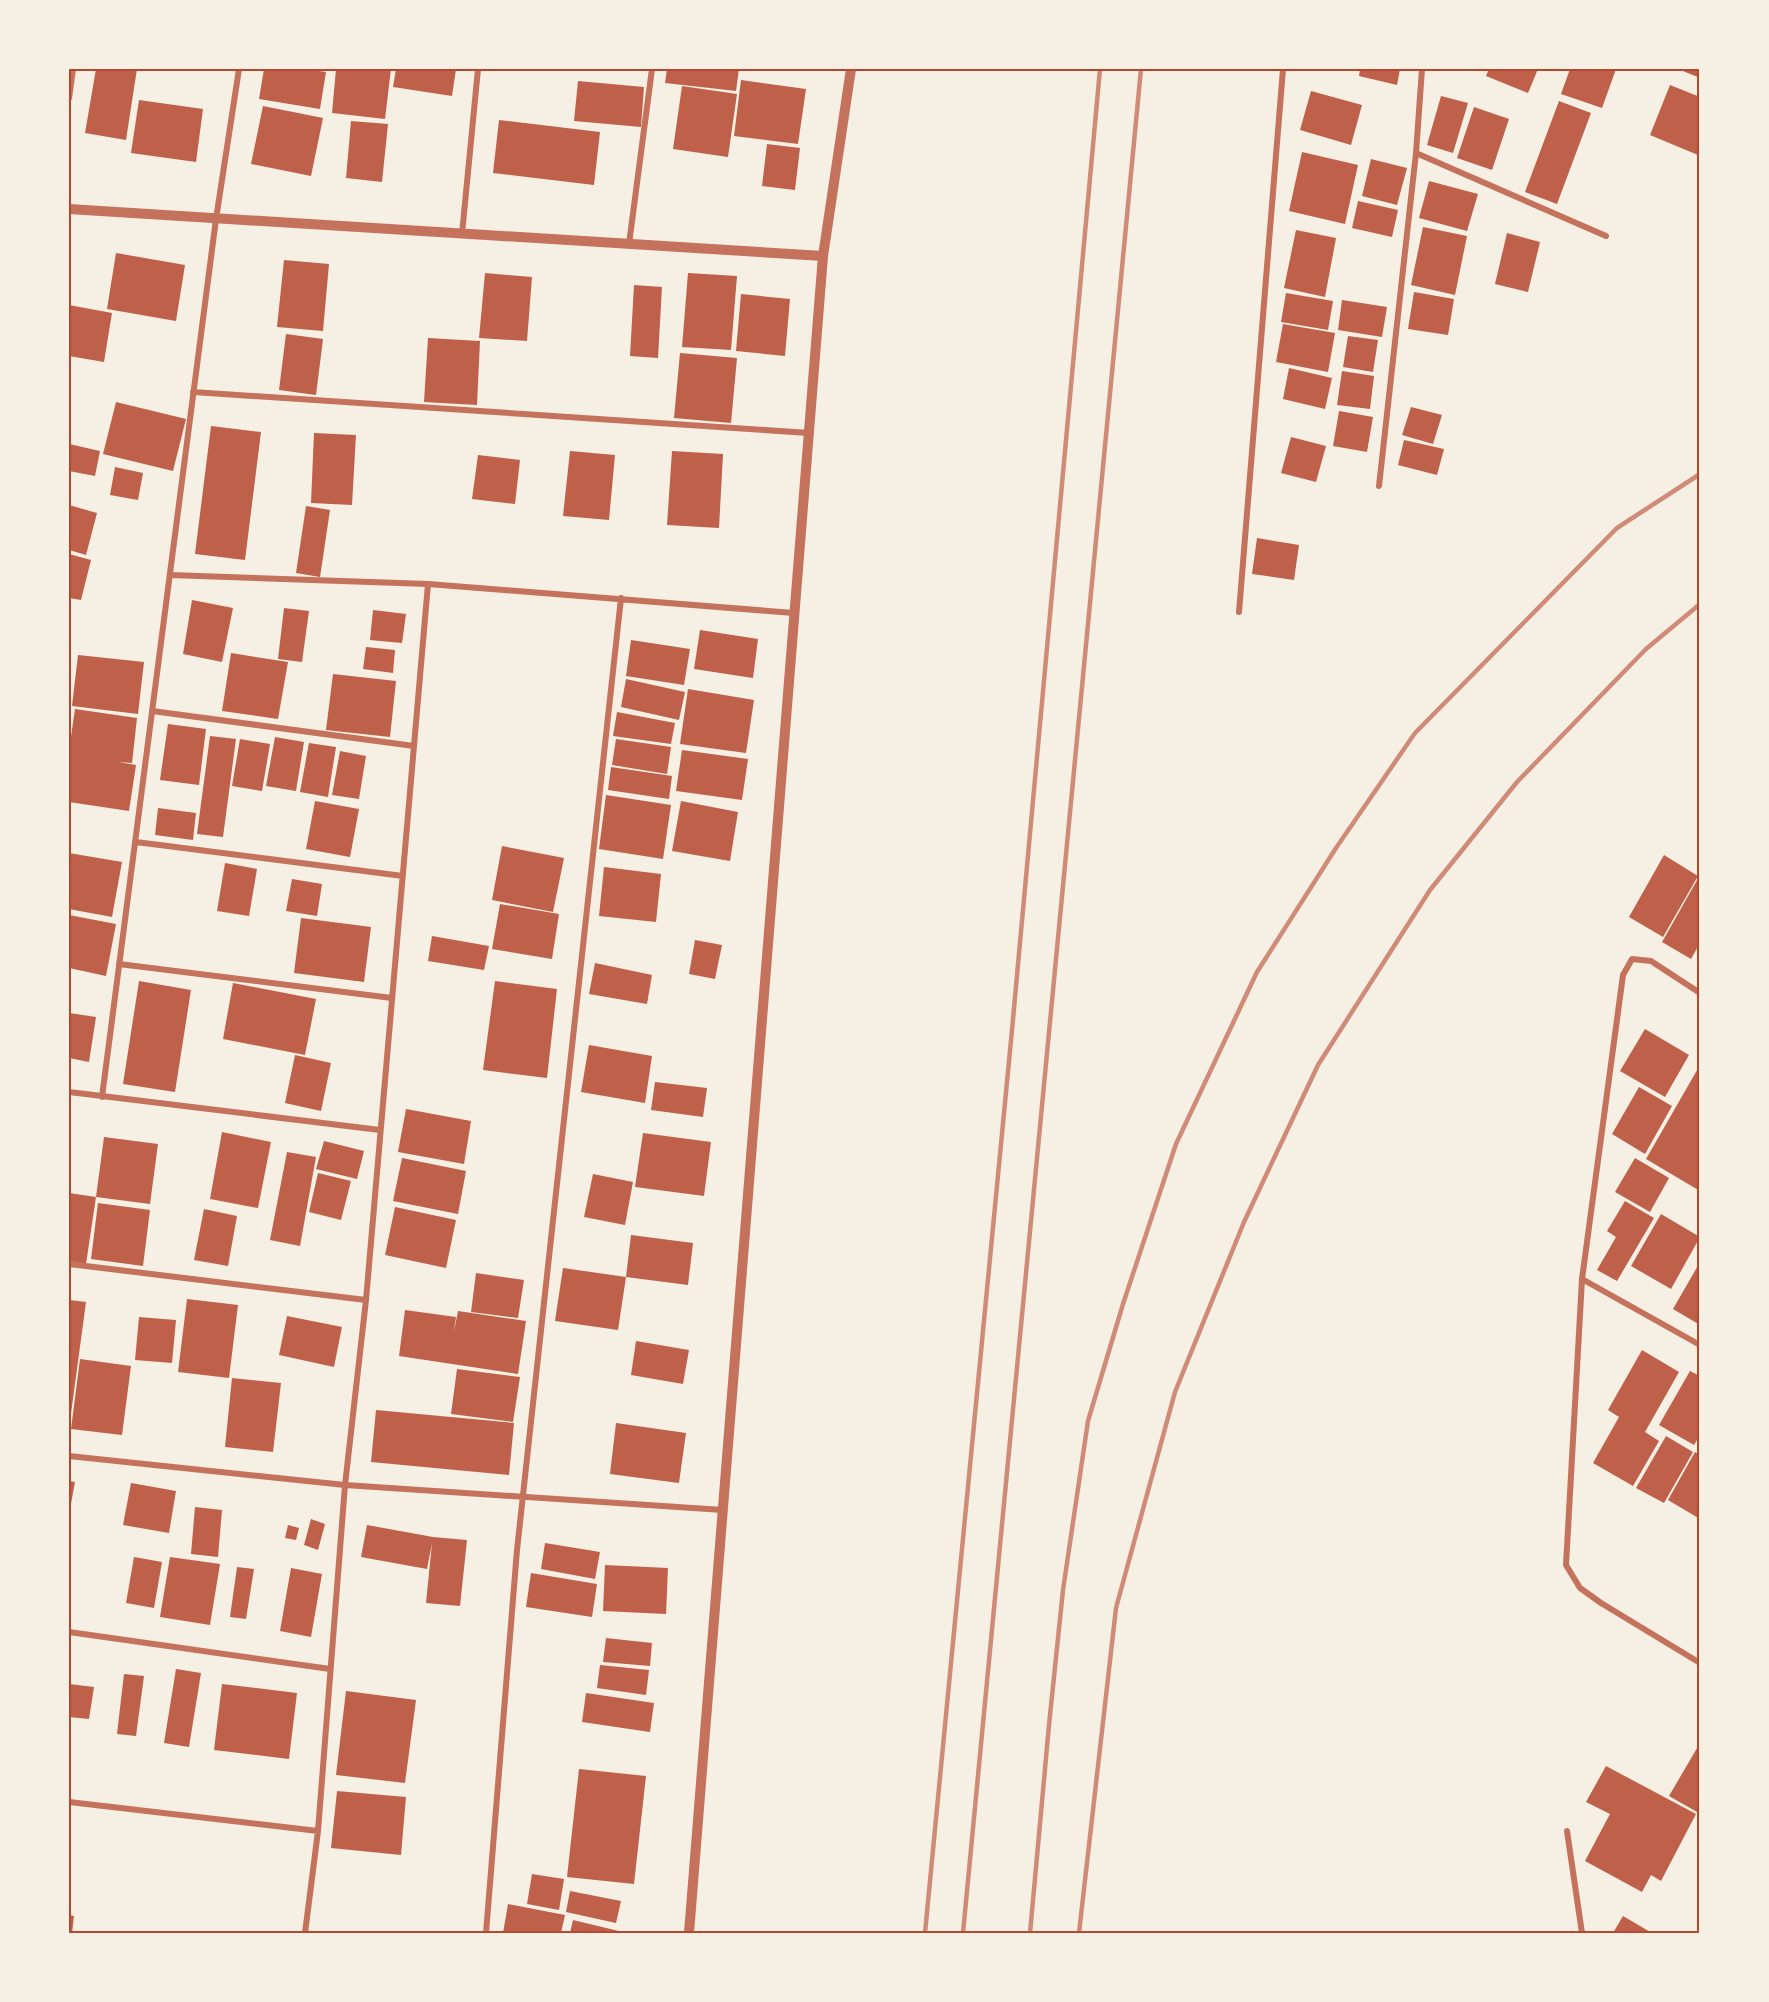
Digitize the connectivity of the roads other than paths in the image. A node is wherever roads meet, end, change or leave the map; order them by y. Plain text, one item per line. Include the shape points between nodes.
1 (73, 69) edge
2 (239, 69) edge
3 (478, 69) edge
4 (652, 69) edge
5 (851, 69) edge
6 (1283, 69) edge
7 (1422, 69) edge
8 (69, 98) edge
9 (1416, 153) junction
10 (69, 209) edge
11 (216, 219) junction
12 (462, 234) junction
13 (1606, 236) dead end
14 (630, 244) junction
15 (823, 256) junction
16 (193, 392) junction
17 (809, 433) junction
18 (1378, 486) dead end
19 (170, 575) junction
20 (428, 584) junction
21 (621, 598) junction
22 (1239, 612) dead end
23 (794, 613) junction
24 (152, 711) junction
25 (414, 747) junction
26 (136, 842) junction
27 (403, 876) junction
28 (119, 964) junction
29 (1700, 993) edge
30 (392, 998) junction
31 (69, 1092) edge
32 (102, 1096) junction
33 (381, 1130) junction
34 (69, 1264) edge
35 (1582, 1279) junction
36 (366, 1300) junction
37 (1700, 1345) edge
38 (69, 1456) edge
39 (345, 1485) junction
40 (523, 1498) junction
41 (723, 1510) junction
42 (69, 1632) edge
43 (1700, 1663) edge
44 (330, 1669) junction
45 (69, 1802) edge
46 (318, 1831) junction
47 (1567, 1831) dead end
48 (304, 1933) edge
49 (486, 1933) edge
50 (689, 1933) edge
51 (1582, 1933) edge

1 - 8 street
2 - 11 street
3 - 12 street
4 - 14 street
5 - 15 street
6 - 22 street
7 - 9 street
9 - 13 street
9 - 18 street
10 - 11 street
11 - 12 street
11 - 16 street
12 - 14 street
14 - 15 street
15 - 17 street
16 - 17 street
16 - 19 street
17 - 23 street
19 - 20 street
19 - 24 street
20 - 21 street
20 - 25 street
21 - 23 street
21 - 40 street
23 - 41 street
24 - 25 street
24 - 26 street
25 - 27 street
26 - 27 street
26 - 28 street
27 - 30 street
28 - 30 street
28 - 32 street
29 - 35 street via 1651,961 1632,959 1623,975
30 - 33 street
31 - 32 street
32 - 33 street
33 - 36 street
34 - 36 street
35 - 37 street
35 - 43 street via 1566,1565 1580,1588
36 - 39 street
38 - 39 street
39 - 40 street
39 - 44 street
40 - 41 street
40 - 49 street
41 - 50 street
42 - 44 street
44 - 46 street
45 - 46 street
46 - 48 street
47 - 51 street

